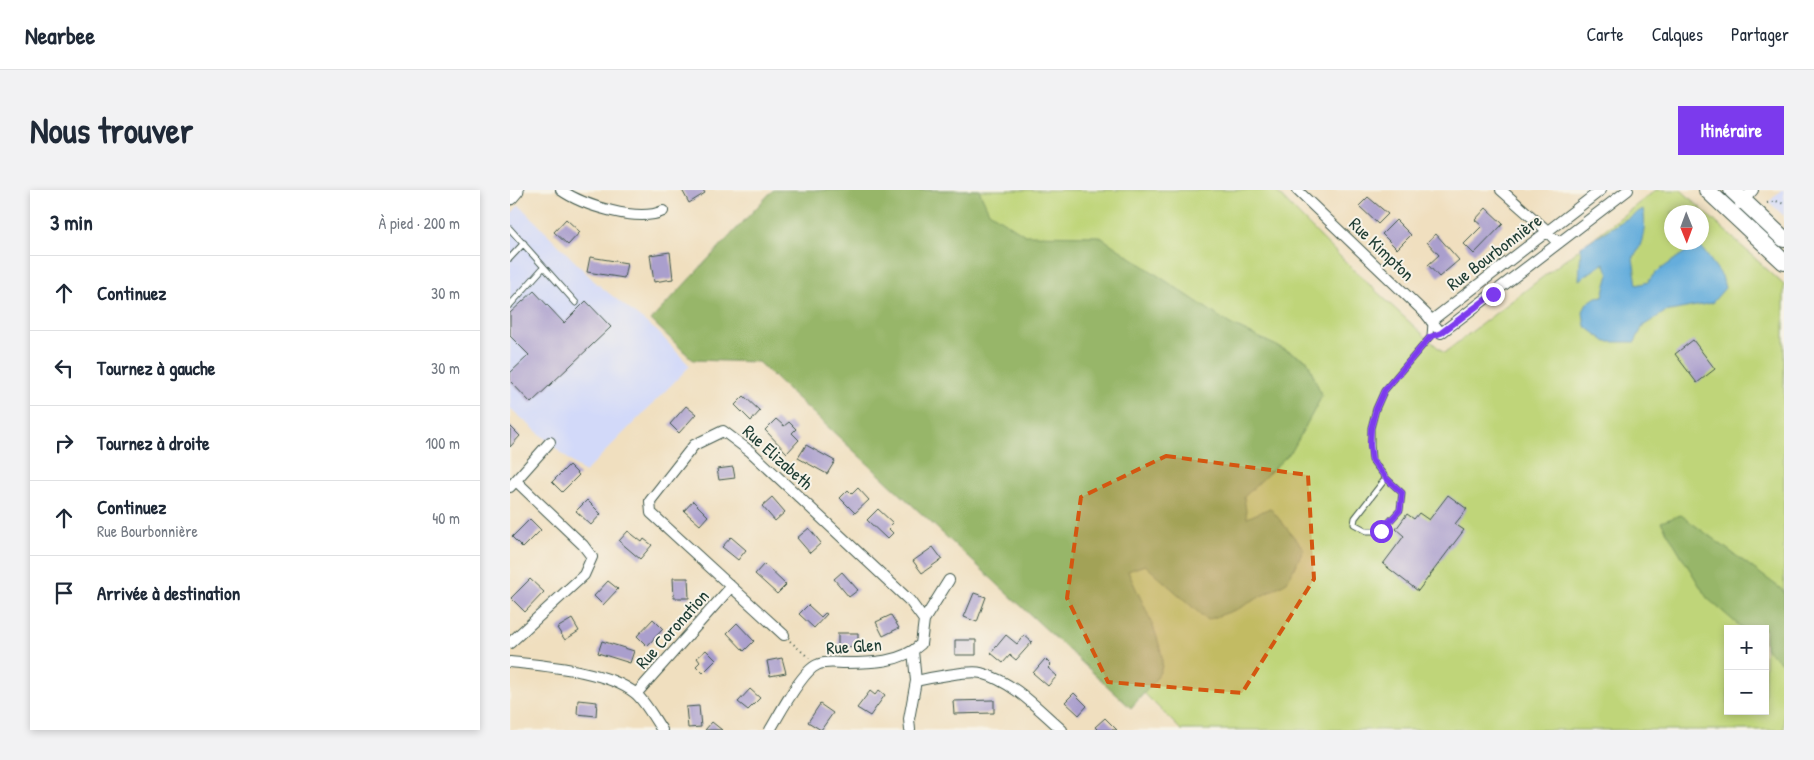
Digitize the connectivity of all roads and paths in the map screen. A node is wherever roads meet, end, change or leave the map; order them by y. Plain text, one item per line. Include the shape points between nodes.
1 (516, 190) edge
2 (561, 190) edge
3 (1297, 190) edge
4 (1501, 190) edge
5 (1601, 190) edge
6 (1628, 190) edge
7 (1706, 190) edge
8 (1740, 193) edge
9 (510, 197) edge
10 (1784, 204) edge
11 (1762, 206) dead end
12 (1727, 209) junction
13 (663, 211) dead end
14 (510, 229) edge
15 (1548, 232) junction
16 (1784, 239) edge
17 (524, 243) junction
18 (1558, 243) junction
19 (510, 258) edge
20 (1784, 262) edge
21 (543, 268) junction
22 (576, 303) dead end
23 (510, 305) edge
24 (1432, 321) junction
25 (1441, 333) junction
26 (1430, 337) junction
27 (550, 442) dead end
28 (1386, 478) junction
29 (513, 484) edge
30 (948, 580) dead end
31 (731, 587) junction
32 (924, 620) junction
33 (784, 635) joint
34 (510, 643) edge
35 (913, 651) junction
36 (510, 662) edge
37 (816, 665) junction
38 (916, 681) junction
39 (636, 694) junction
40 (662, 730) edge
41 (770, 730) edge
42 (910, 730) edge
43 (1062, 730) edge

1 - 9 main road
2 - 13 street via 580,202 602,209 650,215
3 - 24 street, Rue Kimpton
4 - 15 street
5 - 15 street, Rue Bourbonnière
6 - 18 street, Rue Bourbonnière
7 - 12 main road
8 - 12 street
8 - 16 main road
10 - 11 path via 1773,200
12 - 20 main road
14 - 17 lane
15 - 18 street
15 - 24 street, Rue Bourbonnière
17 - 19 lane
17 - 21 lane
18 - 25 street, Rue Bourbonnière
21 - 22 lane
21 - 23 lane
24 - 25 street, Rue Kimpton
24 - 26 lane
25 - 26 lane
26 - 28 lane via 1384,391 1376,409 1371,428 1372,460
27 - 29 street
28 - 28 lane via 1402,493 1400,510 1381,531 1366,531 1354,524 1355,518
29 - 34 street via 583,545 592,557 584,575
30 - 32 street
31 - 32 street, Rue Elizabeth via 651,513 650,501 694,445 724,431 751,452 910,601
31 - 33 street, Rue Elizabeth
31 - 39 street, Rue Coronation
32 - 35 street via 921,644
33 - 37 path
35 - 37 street, Rue Glen via 890,660
35 - 38 street
36 - 39 street via 557,667 610,679
37 - 41 street, Rue Glen via 801,680
38 - 42 street
38 - 43 street via 980,672 1015,688
39 - 40 street

